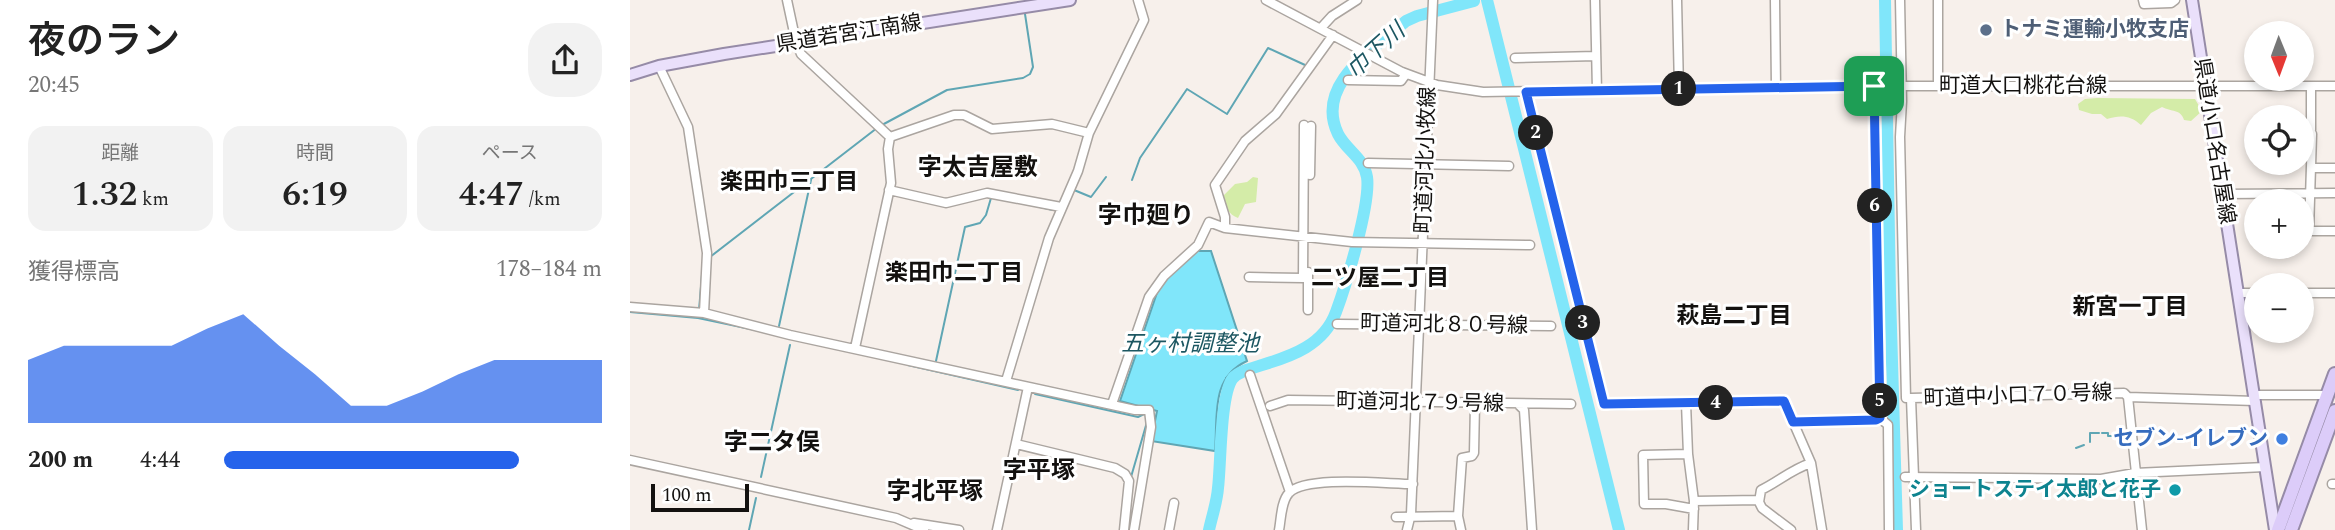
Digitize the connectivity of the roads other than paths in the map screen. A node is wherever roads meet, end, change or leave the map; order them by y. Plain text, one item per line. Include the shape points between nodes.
1 (787, 0) edge
2 (1070, 0) edge
3 (1138, 0) edge
4 (1266, 0) edge
5 (1357, 0) edge
6 (1595, 0) edge
7 (1677, 0) edge
8 (1775, 0) edge
9 (1900, 0) edge
10 (1938, 0) edge
11 (2143, 0) edge
12 (2175, 0) edge
13 (2192, 0) edge
14 (1040, 2) edge
15 (1432, 4) edge
16 (1003, 5) edge
17 (1321, 28) junction
18 (1333, 35) junction
19 (796, 43) junction
20 (1596, 56) junction
21 (1515, 58) dead end
22 (659, 66) junction
23 (1406, 74) junction
24 (630, 75) edge
25 (1348, 80) dead end
26 (1429, 82) junction
27 (1876, 86) junction
28 (1901, 86) junction
29 (1938, 86) junction
30 (2206, 86) junction
31 (2244, 86) edge
32 (2314, 86) edge
33 (2335, 86) edge
34 (1776, 88) junction
35 (1679, 89) junction
36 (1597, 91) junction
37 (1522, 92) junction
38 (1308, 125) dead end
39 (1089, 133) junction
40 (890, 137) junction
41 (1368, 163) dead end
42 (1426, 164) junction
43 (1509, 166) dead end
44 (2335, 167) edge
45 (2314, 168) edge
46 (889, 190) junction
47 (2314, 193) edge
48 (2335, 193) edge
49 (2222, 194) junction
50 (2244, 194) edge
51 (1061, 208) junction
52 (1225, 228) junction
53 (2314, 231) edge
54 (2335, 231) edge
55 (1306, 238) junction
56 (1422, 244) junction
57 (1530, 245) dead end
58 (1308, 282) junction
59 (2238, 293) junction
60 (2244, 293) edge
61 (2314, 293) edge
62 (2335, 293) edge
63 (630, 307) edge
64 (1308, 310) dead end
65 (704, 313) junction
66 (1337, 324) dead end
67 (1419, 325) junction
68 (1551, 326) dead end
69 (855, 348) junction
70 (2335, 374) edge
71 (1250, 375) dead end
72 (1006, 381) junction
73 (1028, 387) junction
74 (2327, 396) junction
75 (2128, 397) junction
76 (1911, 398) junction
77 (2257, 398) junction
78 (1416, 402) junction
79 (1686, 403) junction
80 (1112, 404) junction
81 (1475, 404) junction
82 (1571, 404) dead end
83 (1519, 405) junction
84 (1269, 406) dead end
85 (2335, 411) edge
86 (1880, 418) junction
87 (1793, 422) junction
88 (1016, 444) junction
89 (1688, 454) junction
90 (630, 460) edge
91 (1811, 463) junction
92 (2265, 467) junction
93 (2135, 473) junction
94 (1910, 476) junction
95 (1413, 484) junction
96 (1293, 491) junction
97 (1759, 500) junction
98 (1174, 503) dead end
99 (1694, 505) junction
100 (1411, 516) junction
101 (1458, 516) junction
102 (1396, 517) dead end
103 (910, 523) junction
104 (924, 530) edge
105 (959, 530) edge
106 (997, 530) edge
107 (1124, 530) edge
108 (1134, 530) edge
109 (1169, 530) edge
110 (1279, 530) edge
111 (1407, 530) edge
112 (1461, 530) edge
113 (1532, 530) edge
114 (1693, 530) edge
115 (1791, 530) edge
116 (1822, 530) edge
117 (1889, 530) edge
118 (1916, 530) edge
119 (2142, 530) edge
120 (2277, 530) edge
121 (2291, 530) edge

1 - 19 street
2 - 14 main road, 県道若宮江南線
3 - 39 street via 1144,20
4 - 17 street, 町道大口桃花台線
5 - 17 street
6 - 20 street
7 - 35 street
8 - 34 street
9 - 28 street
10 - 29 street
11 - 12 street via 2144,4
13 - 30 main road, 県道小口名古屋線
14 - 16 main road, 県道若宮江南線
15 - 26 street, 町道河北小牧線
16 - 19 main road, 県道若宮江南線
17 - 18 street, 町道大口桃花台線
18 - 23 street, 町道大口桃花台線
18 - 52 street via 1276,114 1245,141 1215,185
19 - 22 main road, 県道若宮江南線
19 - 40 street via 801,54
20 - 21 street
20 - 36 street
22 - 24 main road, 県道若宮江南線
22 - 65 street via 688,127 707,253
23 - 25 street via 1401,81
23 - 26 street, 町道大口桃花台線
26 - 37 street, 町道大口桃花台線 via 1463,90
26 - 42 street, 町道河北小牧線
27 - 28 street, 町道大口桃花台線
27 - 34 street, 町道大口桃花台線
27 - 86 street
28 - 29 street, 町道大口桃花台線
28 - 76 street via 1906,398
29 - 30 street, 町道大口桃花台線
30 - 31 street, 町道大口桃花台線
30 - 49 main road, 県道小口名古屋線
32 - 33 street, 町道大口桃花台線
34 - 35 street, 町道大口桃花台線
35 - 36 street, 町道大口桃花台線
36 - 37 street, 町道大口桃花台線
37 - 79 street via 1602,401 1608,405
38 - 55 street
39 - 40 street via 1052,124 992,129 954,115
39 - 51 street
40 - 46 street
41 - 42 street
42 - 43 street
42 - 56 street, 町道河北小牧線
44 - 45 street
46 - 51 street via 946,203 987,194
46 - 69 street
47 - 48 street
49 - 50 street
49 - 59 main road, 県道小口名古屋線
51 - 72 street
52 - 55 street
52 - 80 street via 1209,222 1198,245 1149,297
53 - 54 street
55 - 56 street
55 - 58 street
55 - 58 street via 1303,278 1248,279
56 - 57 street
56 - 67 street, 町道河北小牧線
58 - 64 street
59 - 60 street
59 - 77 main road, 県道小口名古屋線
61 - 62 street
63 - 65 street
65 - 69 street
66 - 67 street, 町道河北８０号線
67 - 68 street, 町道河北８０号線
67 - 78 street, 町道河北小牧線
69 - 72 street
70 - 74 highway
71 - 96 street
72 - 73 street
73 - 80 street
73 - 88 street
74 - 77 street, 町道中小口７０号線
74 - 120 highway
75 - 76 street, 町道中小口７０号線 via 2124,393
75 - 77 street, 町道中小口７０号線
75 - 93 street
76 - 94 street, 町道中小口７０号線
77 - 92 main road, 県道小口名古屋線
78 - 81 street, 町道河北７９号線
78 - 84 street, 町道河北７９号線 via 1288,400
78 - 95 street, 町道河北小牧線
79 - 87 street via 1784,401
79 - 89 street
80 - 108 street via 1149,410 1151,427
81 - 83 street, 町道河北７９号線
81 - 101 street via 1474,453 1462,458
82 - 83 street, 町道河北７９号線
83 - 113 street via 1524,410
85 - 121 highway
86 - 87 street
86 - 117 street via 1888,425
87 - 91 street
88 - 106 street
88 - 107 street via 1125,474 1129,481
89 - 99 street
89 - 99 street via 1643,455 1644,504
90 - 103 street
91 - 97 street via 1762,489
91 - 116 street
92 - 93 street
92 - 120 main road, 県道小口名古屋線
93 - 94 street via 2101,479
93 - 119 street
94 - 118 street, 町道中小口７０号線
95 - 96 street via 1314,482
95 - 100 street, 町道河北小牧線
96 - 110 street via 1285,499
97 - 99 street
97 - 115 street via 1768,514
98 - 109 street
99 - 114 street
100 - 101 street
100 - 102 street
100 - 111 street, 町道河北小牧線
101 - 112 street
103 - 104 street
103 - 105 street

